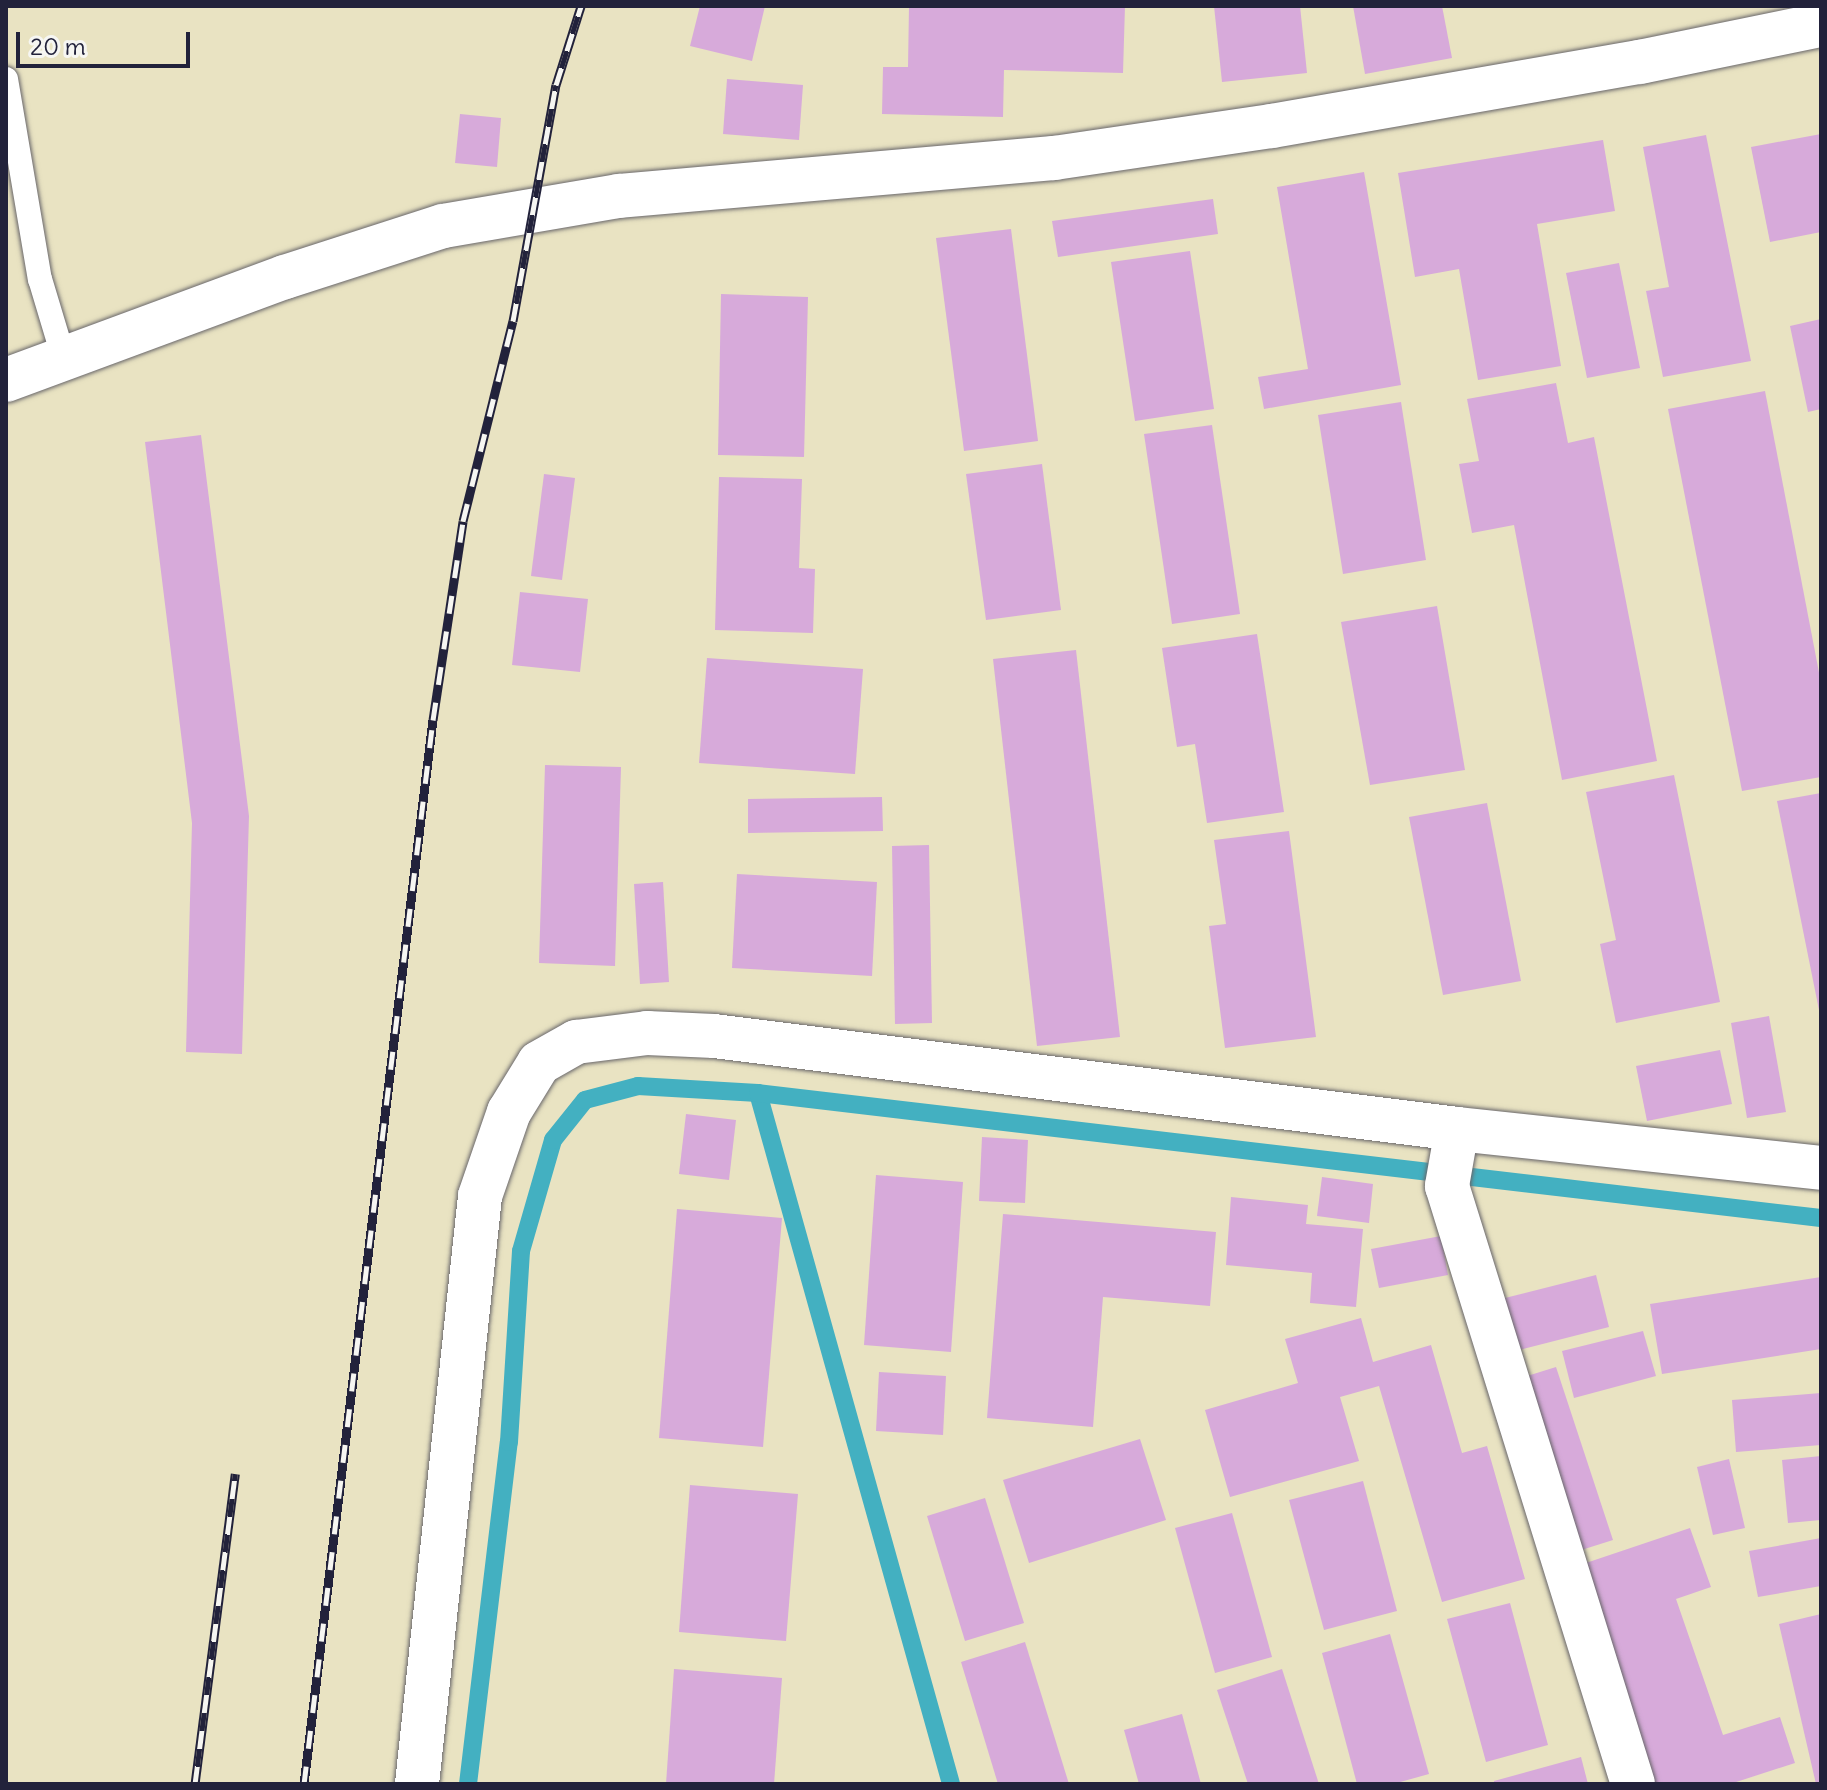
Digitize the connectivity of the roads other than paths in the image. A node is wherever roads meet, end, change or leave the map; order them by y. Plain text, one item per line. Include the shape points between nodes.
1 (1821, 25) edge
2 (6, 79) edge
3 (64, 359) junction
4 (6, 380) edge
5 (1457, 1129) junction
6 (1821, 1168) edge
7 (417, 1784) edge
8 (1633, 1784) edge

1 - 3 street via 1272,126 1054,158 619,196 443,226 285,277
2 - 3 lane via 40,279
3 - 4 street
5 - 6 street
5 - 7 street via 714,1036 647,1033 576,1042 539,1063 509,1112 480,1196
5 - 8 street via 1447,1186

